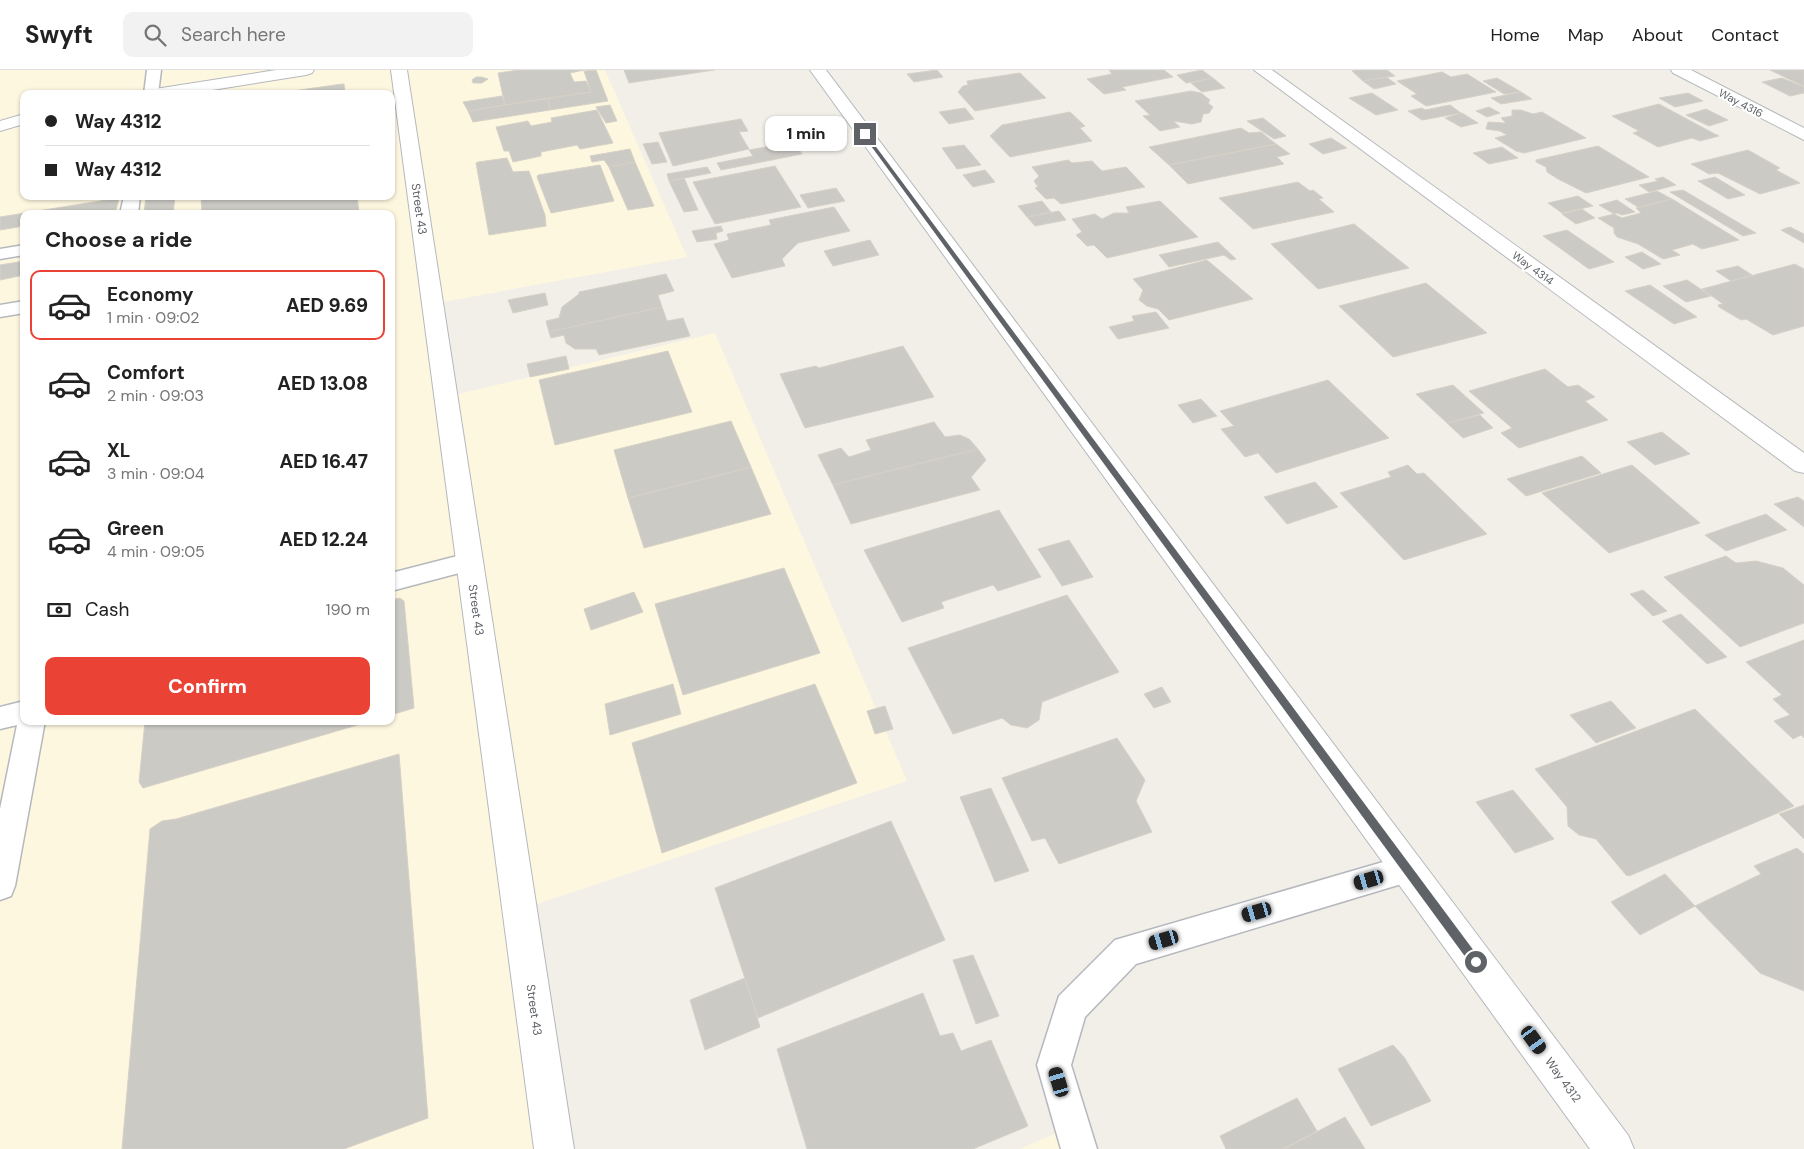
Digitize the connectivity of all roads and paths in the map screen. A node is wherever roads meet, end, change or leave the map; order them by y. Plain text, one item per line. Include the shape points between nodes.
1 (154, 70) edge
2 (306, 70) edge
3 (399, 70) edge
4 (818, 70) edge
5 (1262, 70) edge
6 (1679, 70) edge
7 (152, 90) edge
8 (180, 90) edge
9 (20, 120) edge
10 (0, 126) edge
11 (1804, 135) edge
12 (20, 251) edge
13 (0, 254) edge
14 (20, 308) edge
15 (0, 311) edge
16 (1804, 465) edge
17 (469, 562) junction
18 (395, 581) edge
19 (20, 713) edge
20 (0, 718) edge
21 (31, 725) edge
22 (1407, 869) junction
23 (0, 886) edge
24 (554, 1149) edge
25 (1079, 1149) edge
26 (1614, 1149) edge

1 - 7 lane
2 - 8 street
3 - 17 street, Street 43
4 - 22 street, Way 4312
5 - 16 street, Way 4314
6 - 11 street, Way 4316
9 - 10 street
12 - 13 lane
14 - 15 lane
17 - 18 lane
17 - 24 street, Street 43
19 - 20 lane
21 - 23 lane
22 - 25 lane via 1126,951 1071,1008 1054,1065
22 - 26 street, Way 4312

